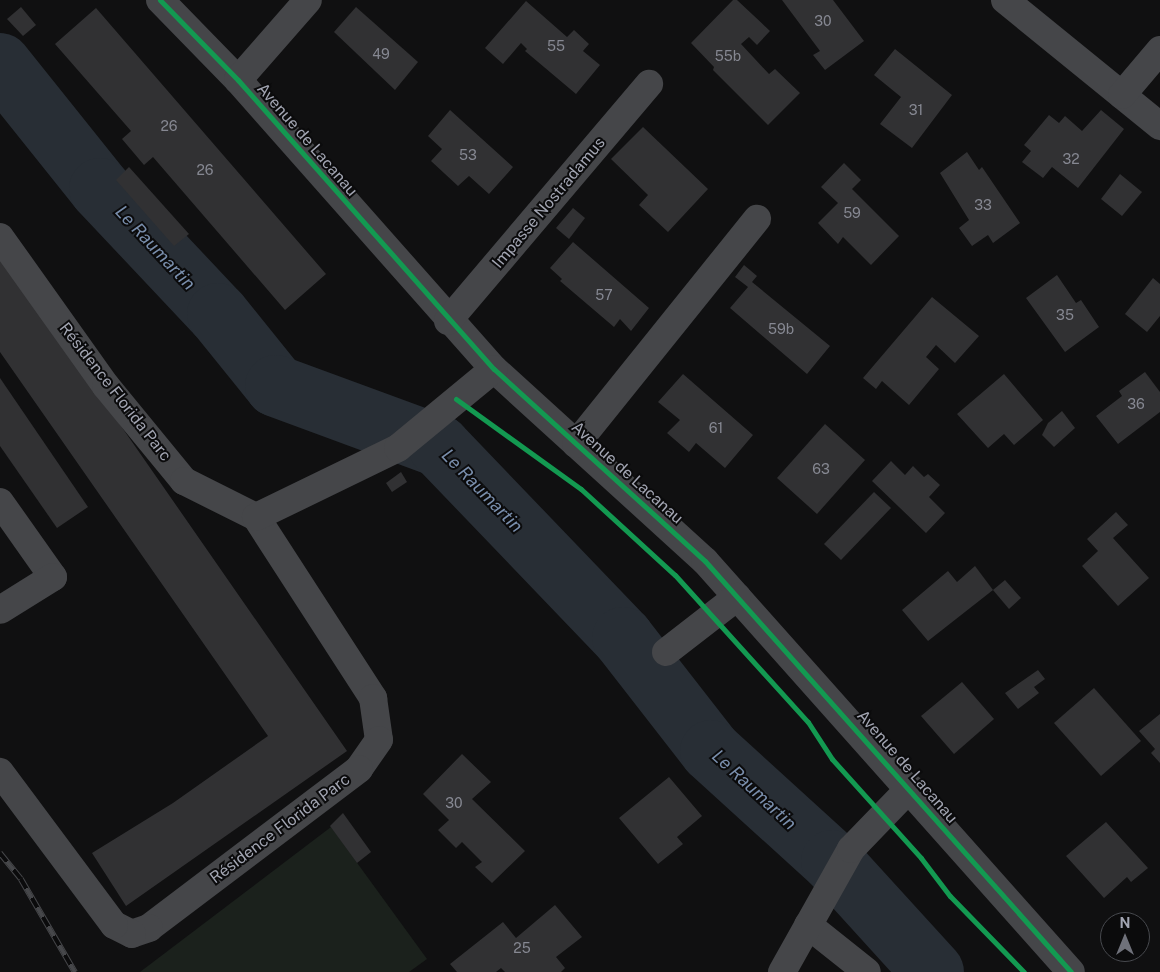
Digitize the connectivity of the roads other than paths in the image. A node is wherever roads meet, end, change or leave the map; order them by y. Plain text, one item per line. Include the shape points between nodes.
1 (160, 0) edge
2 (308, 0) edge
3 (1005, 0) edge
4 (1160, 50) edge
5 (238, 80) junction
6 (650, 84) dead end
7 (1122, 95) junction
8 (1160, 126) edge
9 (758, 218) dead end
10 (0, 236) edge
11 (448, 321) junction
12 (494, 369) junction
13 (576, 444) junction
14 (0, 502) edge
15 (256, 516) junction
16 (737, 597) junction
17 (0, 610) edge
18 (666, 652) dead end
19 (0, 772) edge
20 (910, 788) junction
21 (808, 926) junction
22 (782, 972) edge
23 (868, 972) edge
24 (1071, 972) edge

1 - 5 street, Avenue de Lacanau
2 - 5 street
3 - 7 street
4 - 7 street
5 - 11 street, Avenue de Lacanau
6 - 11 street, Impasse Nostradamus
7 - 8 street
9 - 13 street
10 - 15 street, Résidence Florida Parc via 106,386 184,480
11 - 12 street, Avenue de Lacanau
12 - 13 street, Avenue de Lacanau
12 - 15 street via 398,448
13 - 16 street, Avenue de Lacanau via 704,561
14 - 17 street via 53,577
15 - 19 street, Résidence Florida Parc via 373,698 379,740 359,769 149,928 132,934 114,926
16 - 18 street
16 - 20 street, Avenue de Lacanau
20 - 21 street via 851,849
20 - 24 street, Avenue de Lacanau
21 - 22 street
21 - 23 street

